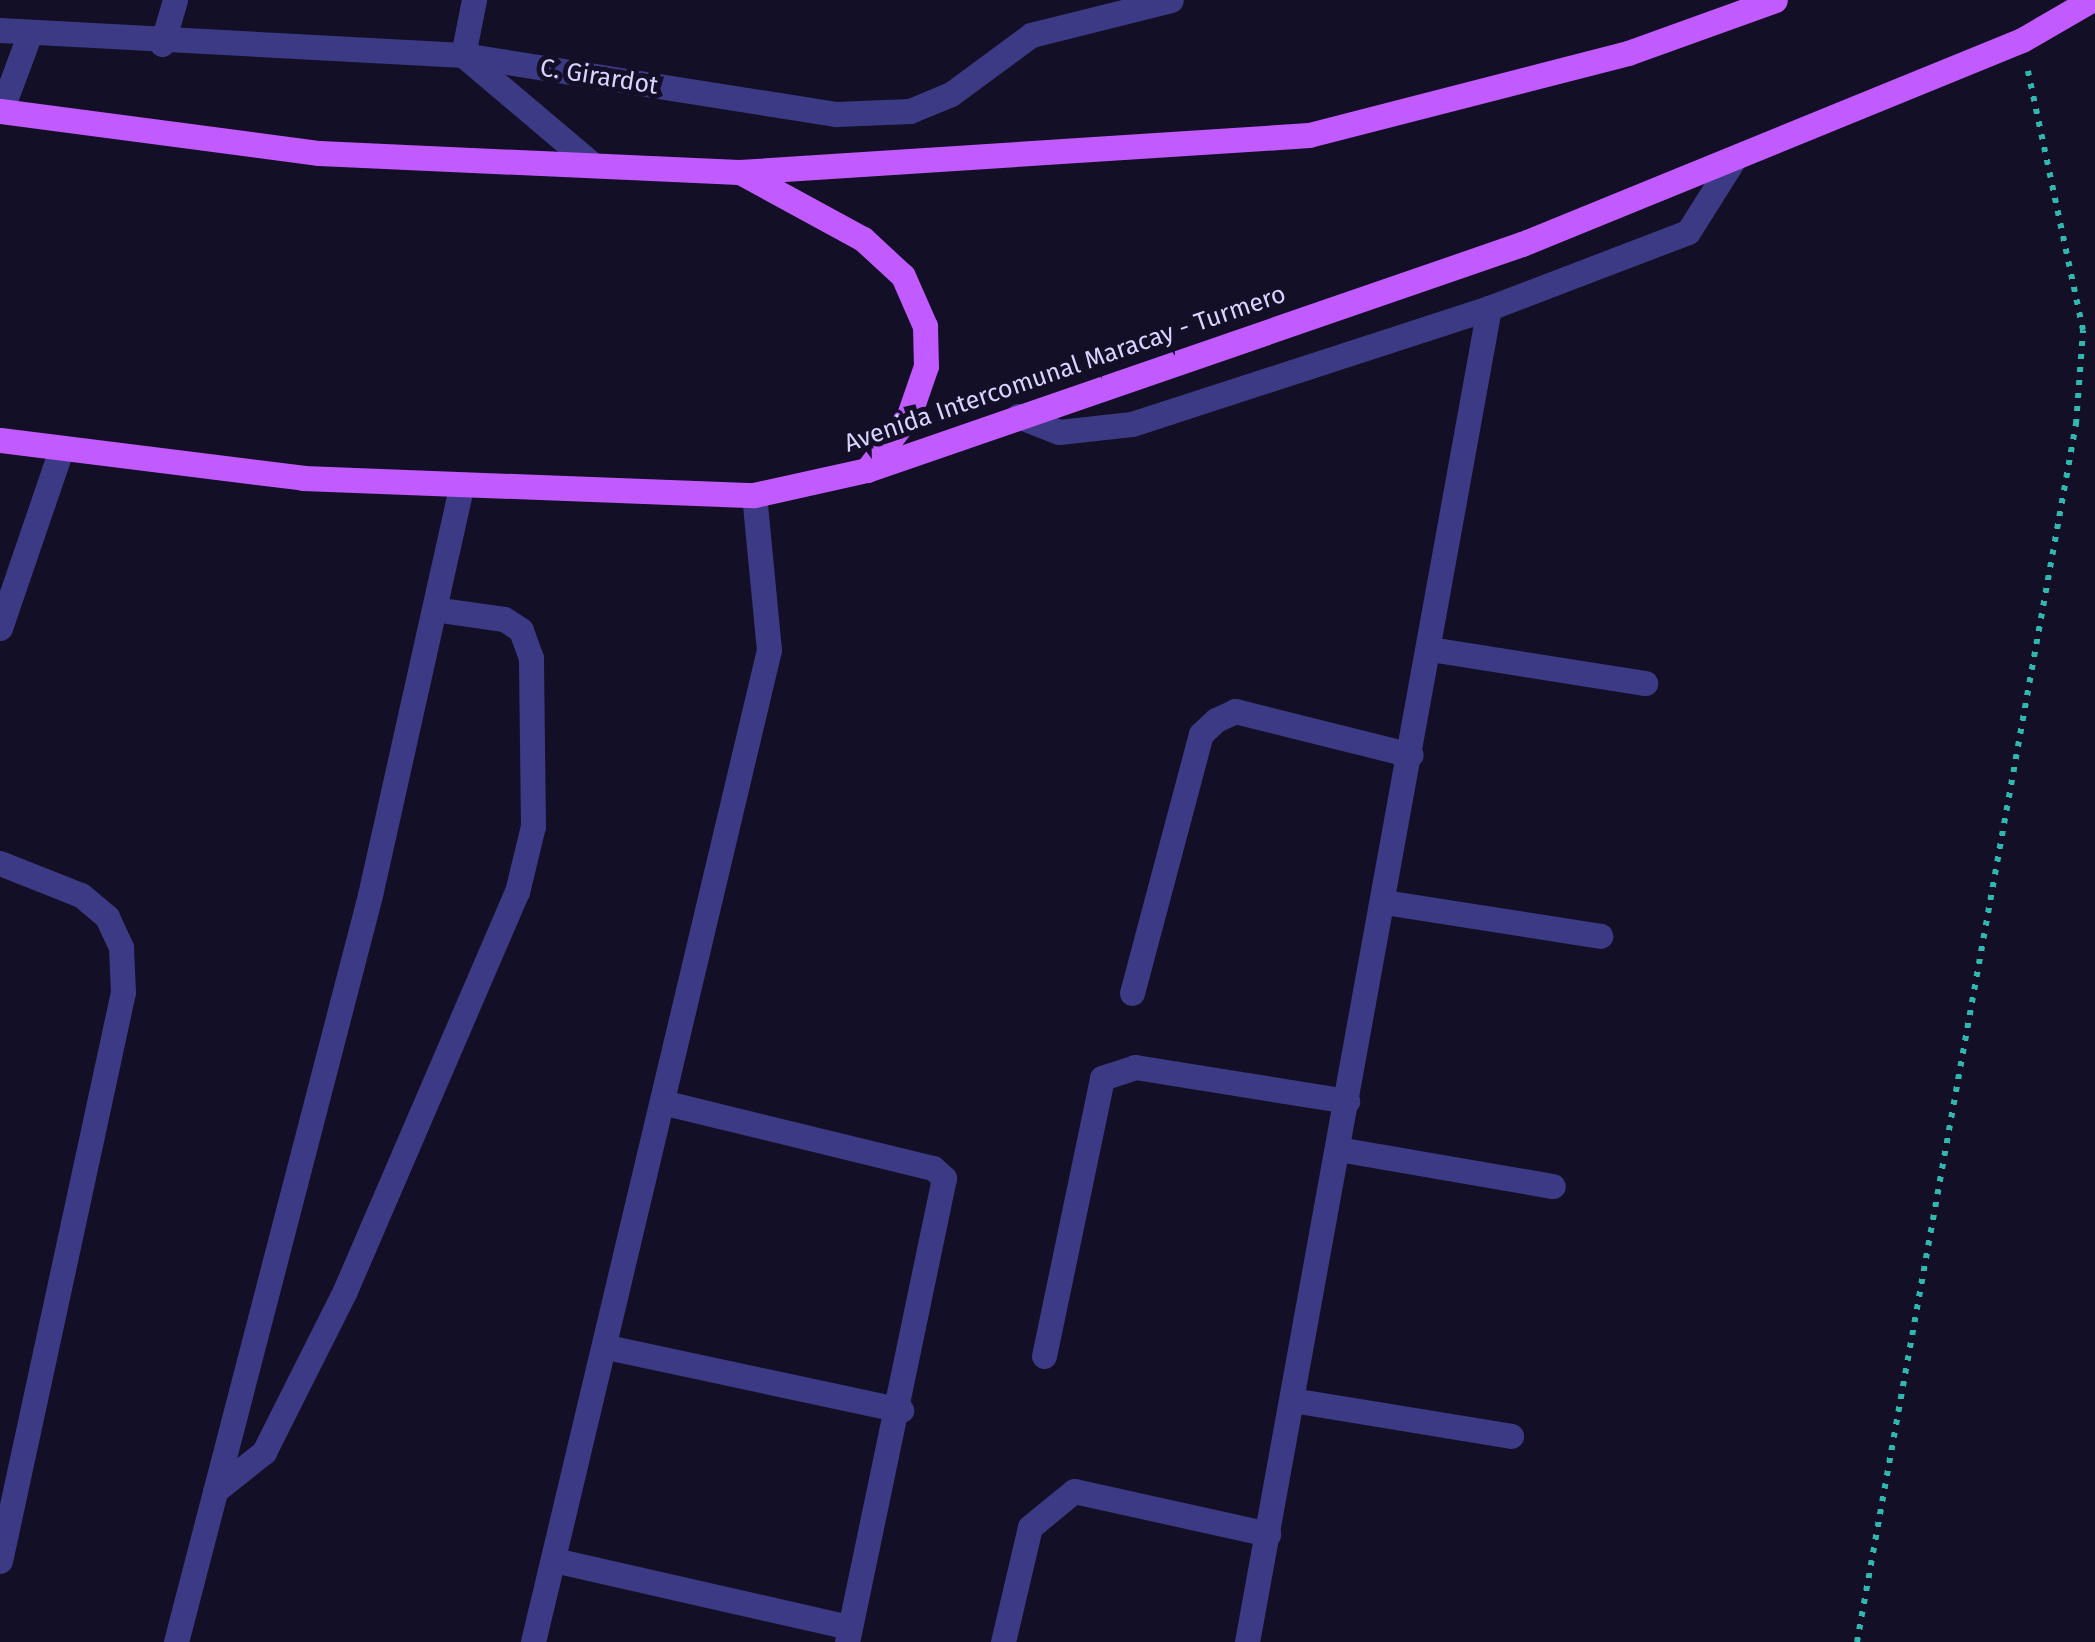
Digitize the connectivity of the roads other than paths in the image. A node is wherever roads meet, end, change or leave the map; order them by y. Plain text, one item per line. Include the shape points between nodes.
1 (175, 0) edge
2 (474, 0) edge
3 (1171, 0) edge
4 (1775, 0) edge
5 (2091, 0) edge
6 (0, 30) edge
7 (30, 33) junction
8 (162, 44) junction
9 (463, 55) junction
10 (0, 110) edge
11 (1734, 159) junction
12 (592, 164) junction
13 (739, 172) junction
14 (1488, 308) junction
15 (1018, 416) junction
16 (0, 440) edge
17 (61, 450) junction
18 (867, 470) junction
19 (462, 485) junction
20 (754, 495) junction
21 (440, 610) junction
22 (0, 628) edge
23 (1430, 649) junction
24 (1645, 683) dead end
25 (1411, 756) junction
26 (0, 864) edge
27 (1384, 902) junction
28 (1600, 936) dead end
29 (1132, 993) dead end
30 (1347, 1100) junction
31 (662, 1102) junction
32 (1338, 1150) junction
33 (1553, 1186) dead end
34 (607, 1347) junction
35 (1044, 1356) dead end
36 (1292, 1400) junction
37 (901, 1410) junction
38 (1511, 1436) dead end
39 (215, 1491) junction
40 (1268, 1534) junction
41 (554, 1560) junction
42 (0, 1561) edge
43 (848, 1635) edge
44 (176, 1642) edge
45 (533, 1642) edge
46 (1003, 1642) edge
47 (1248, 1642) edge

1 - 8 street
2 - 9 street
3 - 9 street, C. Girardot via 1031,35 951,94 910,110 836,114
4 - 13 main road via 1628,53 1308,135
5 - 11 main road, Avenida Intercomunal Maracay - Turmero via 2022,40
6 - 7 street, C. Girardot
7 - 8 street, C. Girardot
7 - 10 street
8 - 9 street, C. Girardot
9 - 12 street
10 - 12 main road via 319,152
11 - 14 street via 1688,232
11 - 15 main road, Avenida Intercomunal Maracay - Turmero via 1522,244
12 - 13 main road
13 - 18 main road via 864,240 903,276 925,326 926,366 909,415
14 - 15 street via 1132,424 1060,432
14 - 23 street
15 - 18 main road, Avenida Intercomunal Maracay - Turmero
16 - 17 main road, Avenida Intercomunal Maracay - Turmero
17 - 19 main road, Avenida Intercomunal Maracay - Turmero via 303,478
17 - 22 street
18 - 20 main road, Avenida Intercomunal Maracay - Turmero
19 - 20 main road, Avenida Intercomunal Maracay - Turmero
19 - 21 street
20 - 31 street via 768,650
21 - 39 street
21 - 39 street via 504,619 521,630 531,658 533,826 517,892 326,1328 264,1452
23 - 24 street
23 - 25 street
25 - 27 street
25 - 29 street via 1235,711 1216,720 1201,734
26 - 42 street via 81,894 107,917 121,947 124,992
27 - 28 street
27 - 30 street
30 - 32 street
30 - 35 street via 1135,1067 1102,1078
31 - 34 street
31 - 37 street via 933,1168 944,1178
32 - 33 street
32 - 36 street
34 - 37 street
34 - 41 street
36 - 38 street
36 - 40 street
37 - 43 street
39 - 44 street
40 - 46 street via 1074,1491 1030,1527
40 - 47 street
41 - 43 street
41 - 45 street

